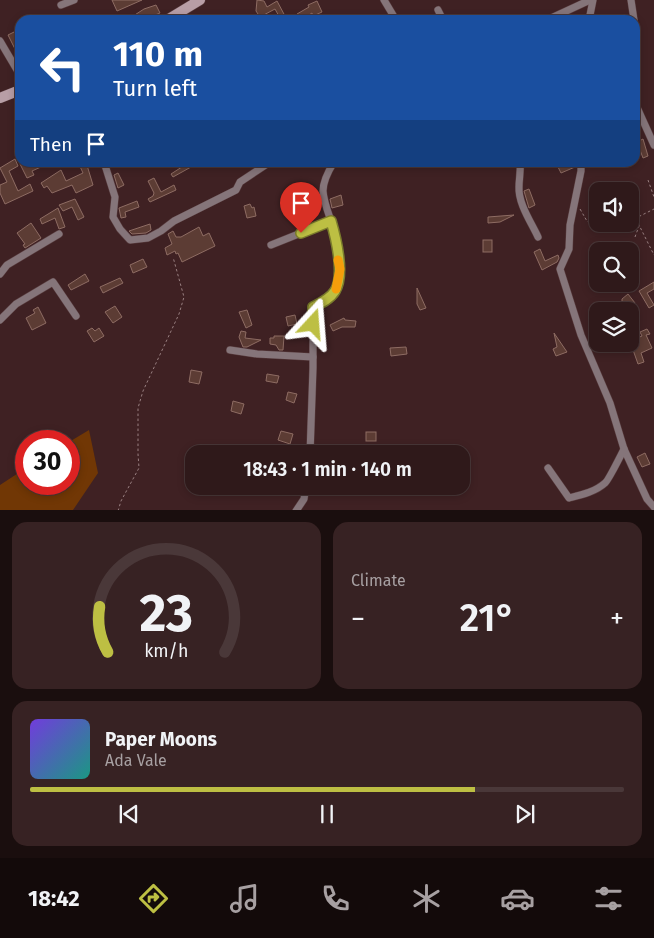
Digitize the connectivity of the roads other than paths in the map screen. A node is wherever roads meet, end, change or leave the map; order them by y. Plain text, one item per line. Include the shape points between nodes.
1 (74, 0) edge
2 (384, 0) edge
3 (591, 0) edge
4 (631, 0) edge
5 (196, 1) edge
6 (61, 5) dead end
7 (438, 10) dead end
8 (175, 15) edge
9 (393, 15) edge
10 (440, 15) edge
11 (558, 15) edge
12 (590, 15) edge
13 (634, 15) edge
14 (0, 41) edge
15 (15, 66) edge
16 (15, 92) edge
17 (0, 98) edge
18 (640, 113) edge
19 (654, 145) edge
20 (105, 167) edge
21 (262, 167) edge
22 (331, 167) edge
23 (520, 167) edge
24 (581, 167) edge
25 (331, 221) junction
26 (59, 234) dead end
27 (538, 237) dead end
28 (271, 245) dead end
29 (0, 274) edge
30 (76, 316) dead end
31 (0, 320) edge
32 (230, 350) dead end
33 (313, 357) junction
34 (310, 445) edge
35 (624, 449) junction
36 (548, 468) dead end
37 (305, 495) edge
38 (654, 507) edge
39 (296, 510) edge

1 - 6 street
2 - 9 street
3 - 11 street
3 - 12 street
4 - 13 street
5 - 8 main road
7 - 10 street
14 - 15 street
16 - 17 main road
18 - 19 street
20 - 21 street via 114,198 114,217 130,240 148,238 236,190 240,182
22 - 25 street via 323,189
23 - 27 street via 521,199
24 - 35 street via 569,249 560,269
25 - 28 street
25 - 33 street via 340,269 336,289 329,298 313,307
26 - 29 street via 7,265
30 - 31 street via 53,282 16,304
32 - 33 street
33 - 34 street
35 - 36 street via 606,482 586,494 569,498
35 - 38 street via 647,499
37 - 39 street

